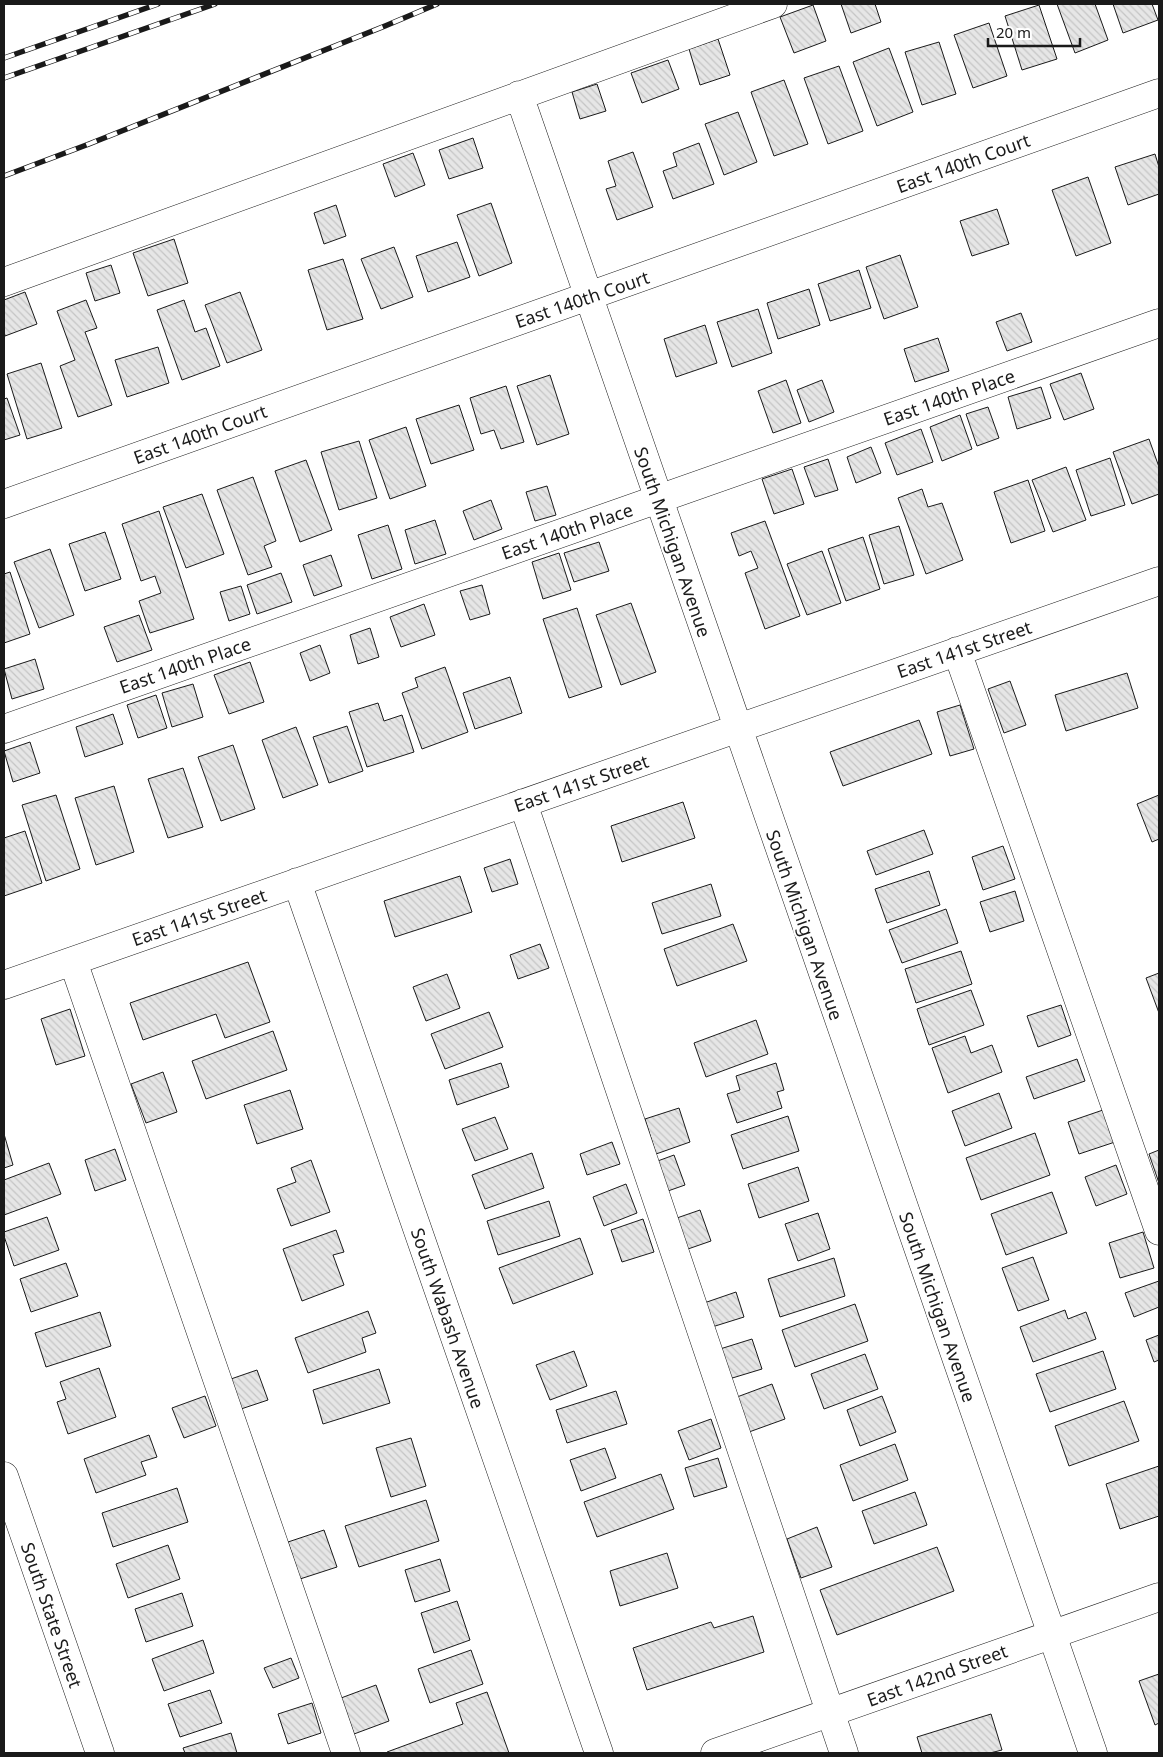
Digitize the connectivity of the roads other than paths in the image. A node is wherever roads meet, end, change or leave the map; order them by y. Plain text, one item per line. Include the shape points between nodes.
1 (773, 4) edge
2 (1159, 93) edge
3 (519, 96) junction
4 (4, 282) edge
5 (589, 297) junction
6 (1159, 323) edge
7 (658, 499) junction
8 (4, 504) edge
9 (1159, 581) edge
10 (957, 651) junction
11 (737, 728) junction
12 (4, 729) edge
13 (523, 803) junction
14 (297, 882) junction
15 (73, 961) junction
16 (4, 985) edge
17 (1159, 1231) edge
18 (4, 1476) edge
19 (1159, 1597) edge
20 (1052, 1634) junction
21 (830, 1714) junction
22 (100, 1753) edge
23 (346, 1753) edge
24 (599, 1753) edge
25 (715, 1753) edge
26 (844, 1753) edge
27 (1093, 1753) edge

1 - 3 street
2 - 5 street, East 140th Court
3 - 4 street
3 - 5 street, South Michigan Avenue
5 - 7 street, South Michigan Avenue
5 - 8 street, East 140th Court
6 - 7 street, East 140th Place
7 - 11 street, South Michigan Avenue
7 - 12 street, East 140th Place
9 - 10 street, East 141st Street
10 - 11 street, East 141st Street
10 - 17 street
11 - 13 street, East 141st Street
11 - 20 street, South Michigan Avenue
13 - 14 street, East 141st Street
13 - 21 street
14 - 15 street, East 141st Street
14 - 24 street, South Wabash Avenue
15 - 16 street, East 141st Street
15 - 23 street
18 - 22 street, South State Street
19 - 20 street, East 142nd Street
20 - 21 street, East 142nd Street
20 - 27 street, South Michigan Avenue
21 - 25 street, East 142nd Street
21 - 26 street

